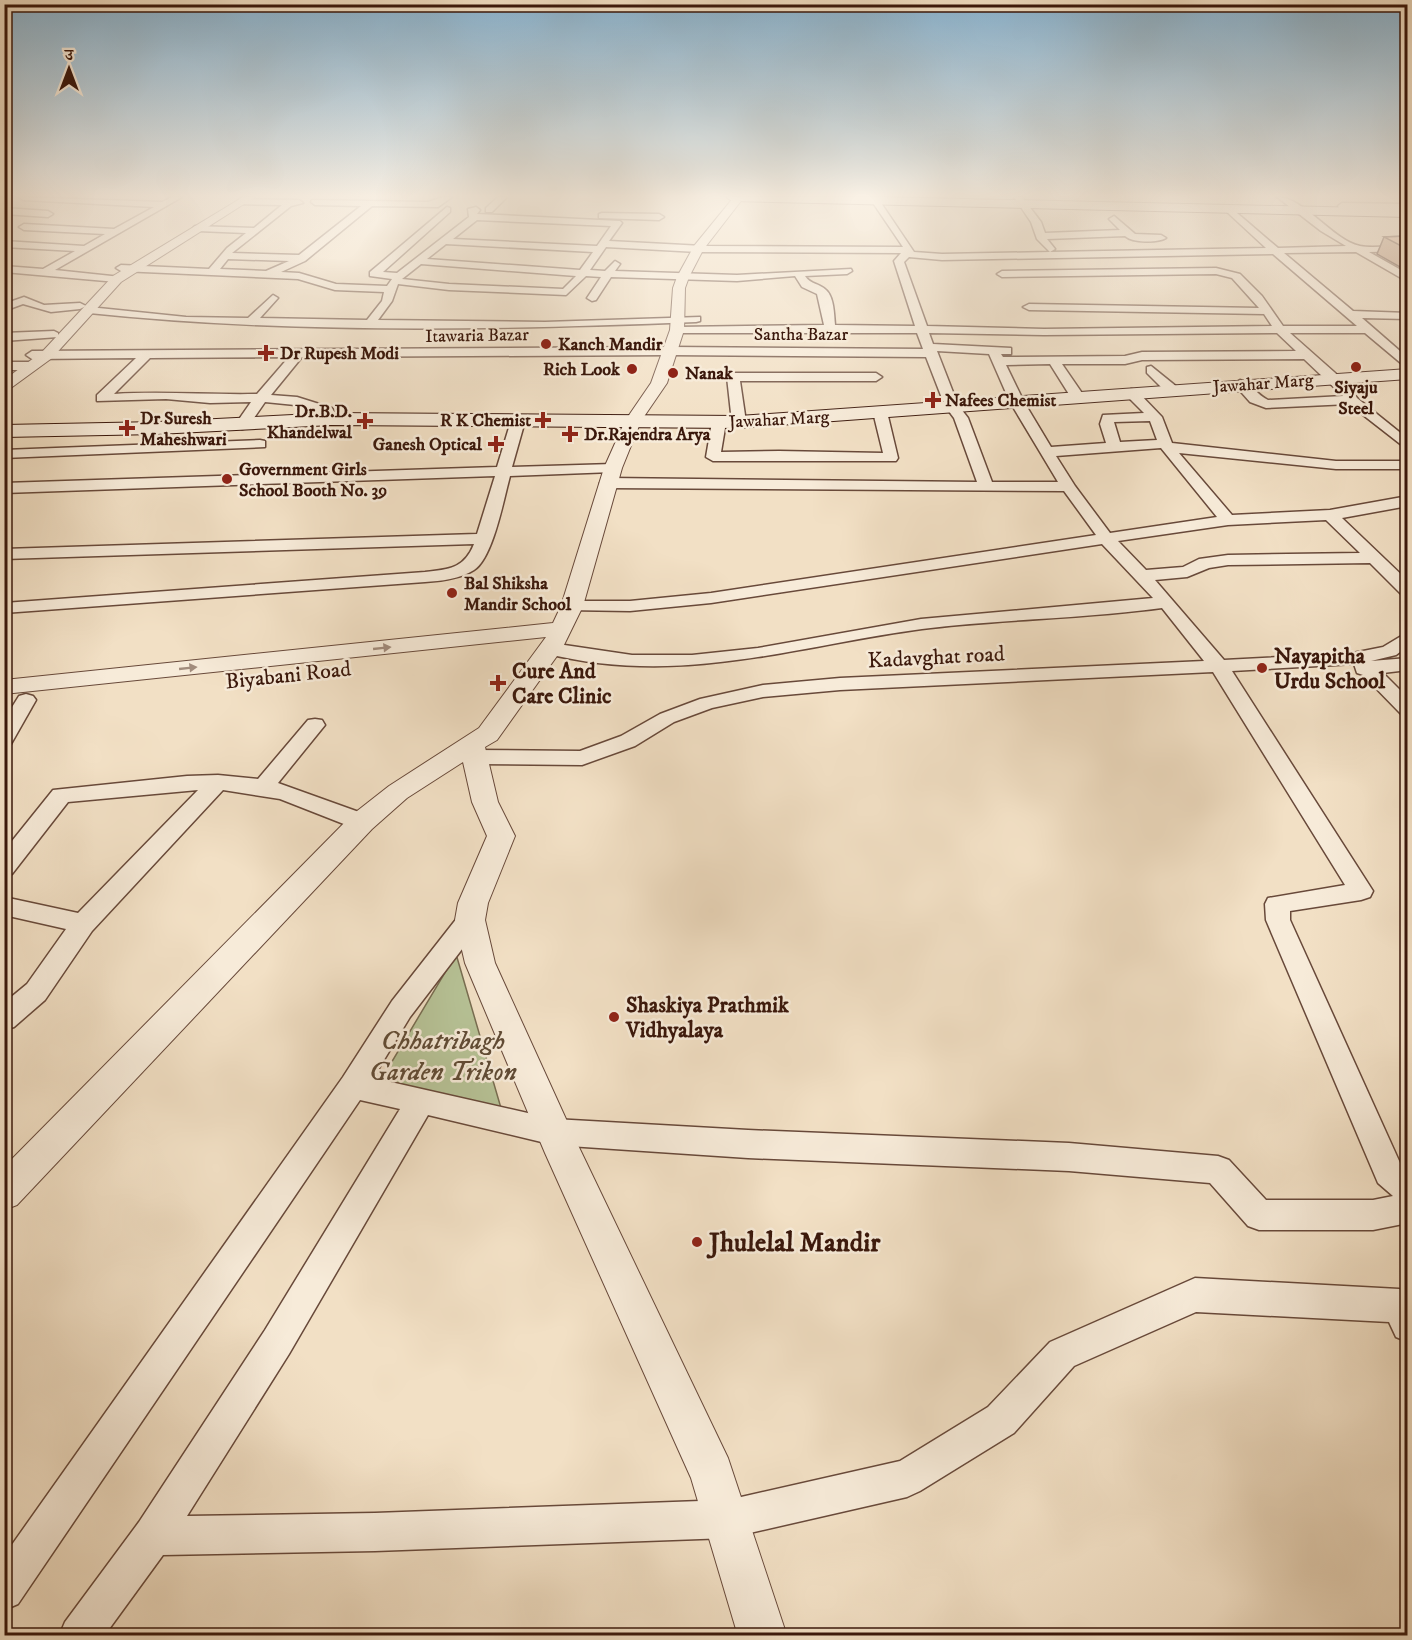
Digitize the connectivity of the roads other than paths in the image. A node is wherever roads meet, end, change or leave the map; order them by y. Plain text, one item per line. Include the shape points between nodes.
1 (119, 273) edge
2 (798, 273) edge
3 (1120, 273) edge
4 (18, 274) edge
5 (61, 274) edge
6 (107, 274) edge
7 (255, 274) edge
8 (268, 274) joint
9 (376, 274) edge
10 (405, 274) edge
11 (462, 274) edge
12 (532, 274) edge
13 (583, 274) edge
14 (603, 274) edge
15 (609, 274) junction
16 (685, 274) edge
17 (791, 274) edge
18 (903, 274) edge
19 (1057, 274) edge
20 (1233, 274) edge
21 (1304, 274) edge
22 (74, 275) junction
23 (683, 277) junction
24 (4, 280) edge
25 (395, 282) junction
26 (55, 284) dead end
27 (449, 287) junction
28 (518, 291) junction
29 (36, 293) dead end
30 (592, 297) dead end
31 (273, 298) dead end
32 (1136, 298) junction
33 (24, 300) junction
34 (1029, 307) junction
35 (4, 308) edge
36 (85, 308) junction
37 (1266, 311) junction
38 (1351, 314) junction
39 (4, 316) edge
40 (1407, 316) edge
41 (70, 318) junction
42 (732, 318) dead end
43 (251, 321) junction
44 (371, 323) junction
45 (677, 324) junction
46 (830, 328) junction
47 (1279, 328) junction
48 (815, 329) junction
49 (1369, 329) junction
50 (922, 330) junction
51 (1014, 331) junction
52 (1044, 332) junction
53 (54, 335) junction
54 (4, 337) edge
55 (930, 350) junction
56 (670, 351) junction
57 (816, 352) junction
58 (873, 352) junction
59 (298, 354) junction
60 (351, 354) junction
61 (47, 355) junction
62 (146, 355) junction
63 (1306, 355) junction
64 (996, 357) junction
65 (1138, 358) junction
66 (1053, 360) junction
67 (22, 364) edge
68 (1407, 365) edge
69 (1151, 370) junction
70 (1063, 373) junction
71 (1407, 374) edge
72 (4, 376) edge
73 (1332, 378) junction
74 (1240, 384) junction
75 (4, 388) edge
76 (1172, 390) junction
77 (1131, 393) junction
78 (1077, 396) junction
79 (881, 397) junction
80 (261, 398) junction
81 (1352, 400) junction
82 (1017, 402) junction
83 (952, 406) junction
84 (1155, 417) junction
85 (331, 419) junction
86 (518, 421) junction
87 (633, 421) junction
88 (719, 422) junction
89 (739, 422) junction
90 (271, 424) junction
91 (242, 425) junction
92 (4, 431) edge
93 (260, 444) junction
94 (1166, 446) junction
95 (1407, 446) edge
96 (1113, 447) junction
97 (1046, 452) junction
98 (4, 454) edge
99 (1407, 465) edge
100 (505, 470) junction
101 (610, 475) junction
102 (242, 480) junction
103 (986, 484) junction
104 (1068, 486) junction
105 (4, 488) edge
106 (1407, 501) edge
107 (1330, 515) junction
108 (1228, 520) junction
109 (1106, 538) junction
110 (484, 539) junction
111 (4, 554) edge
112 (1372, 558) junction
113 (1140, 576) junction
114 (1407, 591) edge
115 (1166, 602) junction
116 (572, 606) junction
117 (4, 608) edge
118 (1407, 637) edge
119 (556, 639) junction
120 (1364, 663) junction
121 (1407, 664) edge
122 (1222, 671) junction
123 (4, 687) edge
124 (15, 701) edge
125 (1407, 710) edge
126 (315, 725) dead end
127 (4, 739) edge
128 (474, 756) junction
129 (218, 782) junction
130 (263, 787) junction
131 (362, 822) junction
132 (4, 868) edge
133 (4, 906) edge
134 (470, 920) junction
135 (83, 924) junction
136 (4, 1019) edge
137 (353, 1086) junction
138 (421, 1101) junction
139 (554, 1132) junction
140 (1407, 1190) edge
141 (4, 1193) edge
142 (1407, 1208) edge
143 (1407, 1325) edge
144 (728, 1518) junction
145 (153, 1536) junction
146 (4, 1590) edge
147 (80, 1635) edge
148 (763, 1635) edge

1 - 36 street
2 - 46 street via 806,285 822,292
3 - 32 street
4 - 24 street
5 - 22 street
6 - 22 street
7 - 8 street
8 - 25 street via 308,278 346,288
9 - 25 street
10 - 25 street
11 - 27 street
12 - 28 street
13 - 28 street via 566,292
14 - 15 street
15 - 23 street
15 - 30 street
16 - 23 street
17 - 23 street
18 - 50 street
19 - 34 street via 1002,274
20 - 37 street
21 - 38 street
22 - 26 street
23 - 45 street via 678,288
25 - 27 street
25 - 44 street
27 - 28 street
29 - 33 street
31 - 43 street
32 - 34 street
32 - 37 street
33 - 35 street
33 - 36 street via 46,308
34 - 52 street
36 - 41 street
36 - 43 street via 186,320
36 - 61 street
37 - 47 street
38 - 40 street
38 - 49 street
39 - 41 street
41 - 53 street
42 - 45 street
43 - 44 street
44 - 45 street
44 - 60 street
45 - 48 street
45 - 56 street
46 - 48 street
46 - 50 street
47 - 49 street
47 - 52 street
47 - 63 street
48 - 57 street
49 - 68 street
50 - 51 street
50 - 55 street
51 - 52 street
51 - 64 street via 1020,346
53 - 54 street
53 - 67 street
55 - 58 street, Santha Bazar
55 - 64 street, Santha Bazar
55 - 83 street
56 - 57 street, Santha Bazar
56 - 60 street, Itawaria Bazar
56 - 87 street via 659,383
57 - 58 street, Santha Bazar
58 - 79 street
59 - 60 street, Itawaria Bazar
59 - 62 street, Itawaria Bazar
59 - 80 street
61 - 62 street, Itawaria Bazar
61 - 67 street
62 - 80 street via 102,398
63 - 65 street, Santha Bazar via 1254,360
63 - 73 street
64 - 66 street, Santha Bazar
64 - 82 street
65 - 66 street, Santha Bazar
65 - 69 street
66 - 70 street
67 - 72 street
67 - 75 street
69 - 70 street
69 - 76 street
70 - 78 street
71 - 73 main road, Jawahar Marg
73 - 74 main road, Jawahar Marg
73 - 81 street
74 - 76 main road, Jawahar Marg
74 - 81 street via 1266,404
76 - 77 main road, Jawahar Marg
77 - 78 main road, Jawahar Marg
77 - 84 street
78 - 82 main road, Jawahar Marg
79 - 83 main road, Jawahar Marg
79 - 88 street via 891,458 713,457
79 - 89 main road, Jawahar Marg
79 - 89 street via 733,377
80 - 85 street via 307,403 327,411
80 - 91 street
81 - 95 street
82 - 83 main road, Jawahar Marg
82 - 97 street
83 - 103 street via 961,418
84 - 94 street
84 - 96 street via 1108,418
85 - 86 main road, Jawahar Marg
85 - 90 main road, Jawahar Marg
86 - 87 main road, Jawahar Marg
86 - 100 street
87 - 88 main road, Jawahar Marg
87 - 101 street
88 - 89 main road, Jawahar Marg
90 - 91 main road, Jawahar Marg
90 - 93 street
91 - 92 main road, Jawahar Marg
93 - 98 street
93 - 102 street
94 - 96 street
94 - 99 street via 1336,465
94 - 108 street
96 - 97 street
97 - 104 street
100 - 101 street
100 - 102 street
100 - 110 street
101 - 103 street
101 - 116 street
102 - 105 street
103 - 104 street
104 - 109 street
106 - 107 street
107 - 108 street
107 - 112 street
108 - 109 street
109 - 113 street
109 - 116 street via 711,598 630,606
110 - 111 street
110 - 117 street via 469,567 430,576
112 - 113 street via 1228,560 1205,563 1187,572
112 - 114 street
113 - 115 street
115 - 119 street via 922,624 716,659 626,660
115 - 122 street
116 - 119 street
118 - 120 street
123 -> 119 street, Biyabani Road
119 - 124 street, Biyabani Road
119 - 128 street
120 - 121 street
120 - 122 street
120 - 125 street
122 - 128 street via 1159,682 772,700 713,711 606,766 584,771
122 - 140 street via 1361,891 1277,904 1278,920 1389,1173
124 - 127 street
126 - 130 street
128 - 131 street via 398,792
128 - 134 street via 485,802 501,836 473,903
129 - 130 street
129 - 132 street via 185,781 60,795
129 - 135 street
130 - 131 street
131 - 141 street
133 - 135 street
134 - 137 street via 401,1009
134 - 139 street via 480,963
135 - 136 street via 36,992
137 - 138 street
137 - 146 street
138 - 139 street
138 - 145 street via 277,1342
139 - 142 street via 1133,1161 1218,1170 1259,1215 1373,1215
139 - 144 street via 712,1474
143 - 144 street via 1399,1306 1195,1295 1062,1354 1001,1420 907,1478
144 - 145 street
144 - 148 street
145 - 147 street

